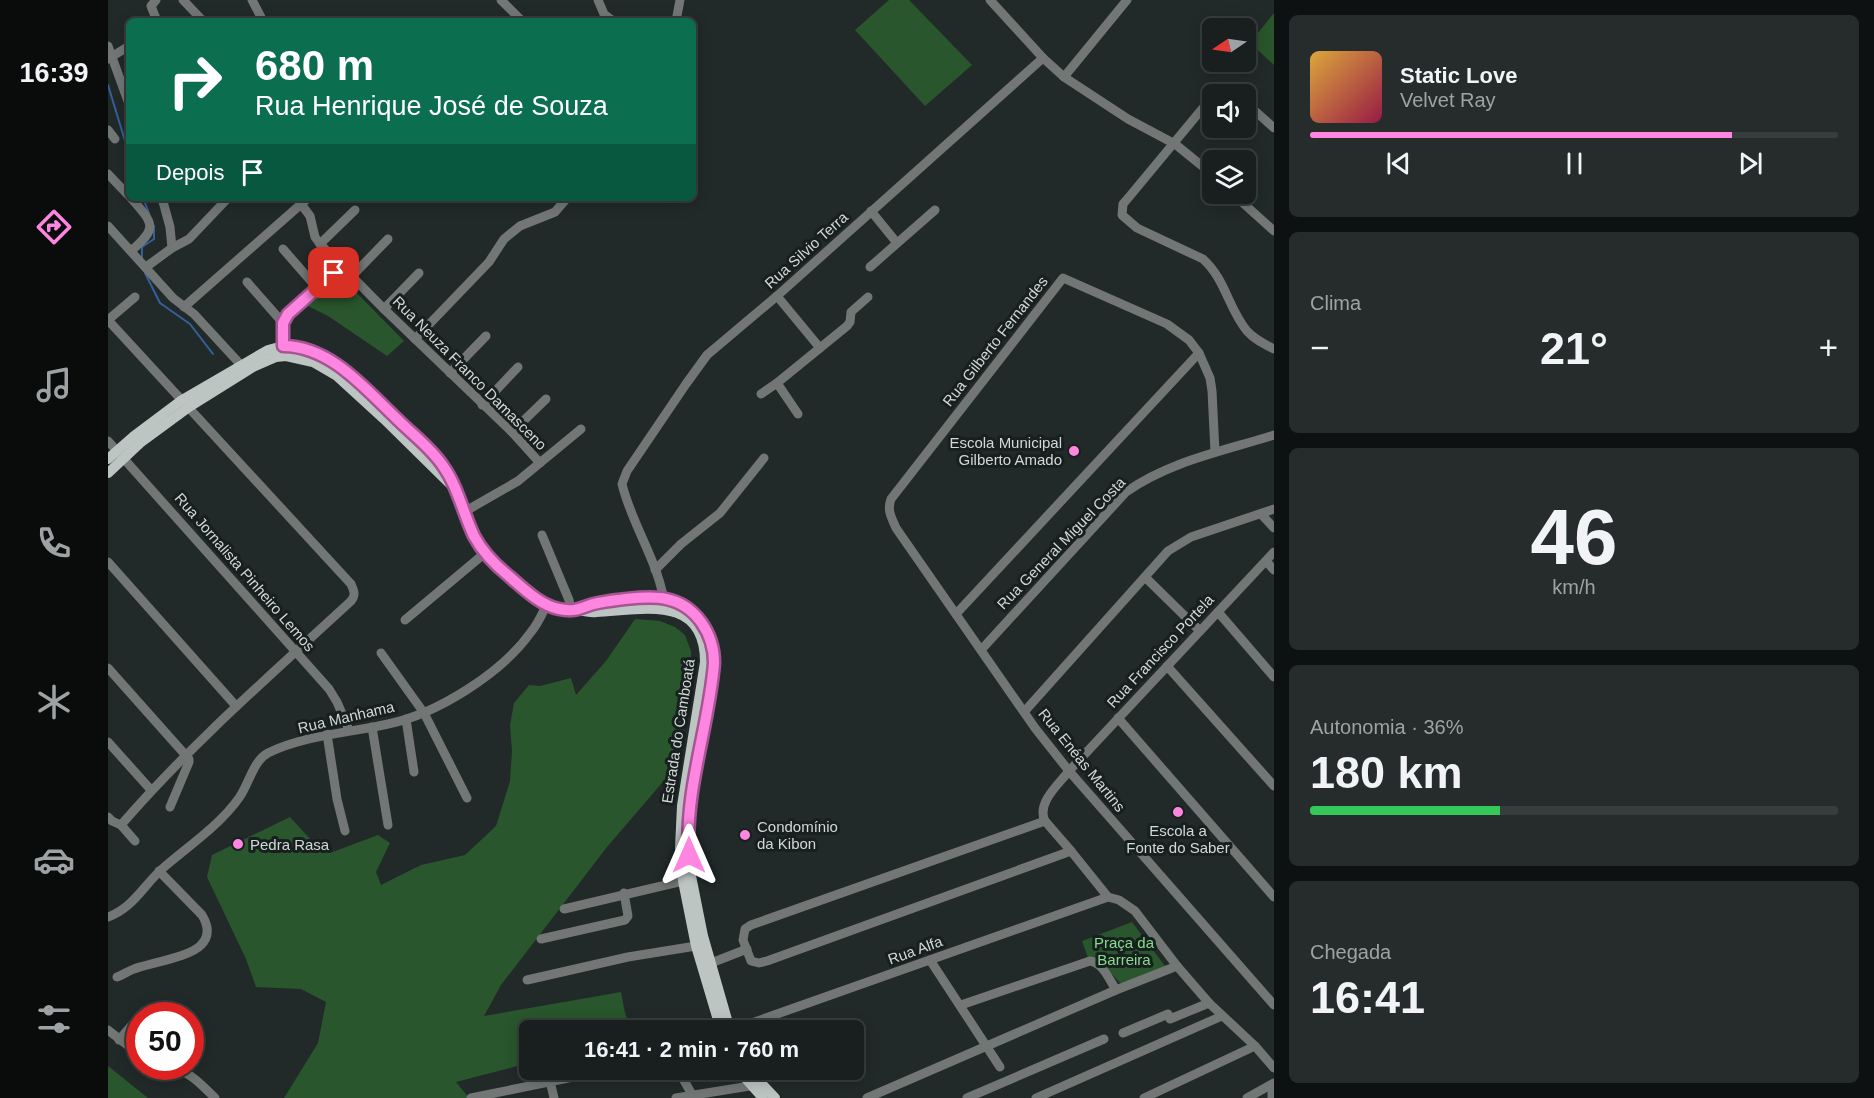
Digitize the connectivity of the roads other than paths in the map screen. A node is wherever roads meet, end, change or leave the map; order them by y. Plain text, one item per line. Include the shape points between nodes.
1 (156, 0) edge
2 (185, 0) edge
3 (252, 0) edge
4 (501, 0) edge
5 (598, 0) edge
6 (680, 0) edge
7 (990, 0) edge
8 (1127, 0) edge
9 (156, 18) edge
10 (200, 18) edge
11 (261, 18) edge
12 (519, 18) edge
13 (609, 18) edge
14 (677, 18) edge
15 (108, 46) edge
16 (126, 48) edge
17 (110, 58) edge
18 (1043, 58) junction
19 (1064, 78) junction
20 (126, 89) edge
21 (1202, 110) edge
22 (1256, 112) edge
23 (1274, 128) edge
24 (108, 130) edge
25 (115, 138) dead end
26 (1175, 144) junction
27 (1202, 166) edge
28 (108, 174) edge
29 (126, 193) edge
30 (133, 201) edge
31 (163, 201) edge
32 (225, 201) edge
33 (304, 201) edge
34 (564, 201) edge
35 (1244, 204) edge
36 (354, 210) dead end
37 (935, 210) dead end
38 (871, 211) junction
39 (108, 226) edge
40 (1274, 231) edge
41 (388, 239) dead end
42 (897, 243) junction
43 (320, 244) junction
44 (172, 248) junction
45 (283, 249) dead end
46 (131, 251) junction
47 (145, 266) junction
48 (341, 266) junction
49 (870, 267) dead end
50 (419, 273) dead end
51 (352, 276) junction
52 (247, 282) dead end
53 (317, 288) junction
54 (777, 296) junction
55 (135, 297) dead end
56 (868, 297) dead end
57 (184, 307) junction
58 (384, 309) junction
59 (108, 320) edge
60 (283, 323) junction
61 (486, 336) dead end
62 (415, 339) junction
63 (283, 346) junction
64 (820, 348) junction
65 (1274, 349) edge
66 (1199, 353) junction
67 (241, 365) junction
68 (518, 367) dead end
69 (450, 373) junction
70 (777, 382) junction
71 (363, 394) junction
72 (761, 394) dead end
73 (546, 399) dead end
74 (185, 404) junction
75 (482, 405) junction
76 (798, 414) dead end
77 (580, 429) dead end
78 (512, 432) junction
79 (1274, 435) edge
80 (108, 441) edge
81 (1215, 452) junction
82 (121, 454) junction
83 (764, 458) dead end
84 (108, 459) edge
85 (540, 463) junction
86 (108, 473) edge
87 (1274, 509) edge
88 (464, 512) junction
89 (1262, 514) junction
90 (890, 516) joint
91 (1274, 528) edge
92 (543, 535) dead end
93 (1274, 552) edge
94 (485, 553) junction
95 (1266, 561) junction
96 (108, 562) edge
97 (655, 570) junction
98 (1274, 570) edge
99 (1145, 577) junction
100 (664, 599) junction
101 (547, 604) junction
102 (575, 610) junction
103 (1218, 612) junction
104 (956, 614) junction
105 (405, 620) dead end
106 (1200, 631) junction
107 (981, 650) junction
108 (295, 653) junction
109 (381, 653) dead end
110 (1167, 666) junction
111 (108, 668) edge
112 (1274, 677) edge
113 (236, 706) junction
114 (1024, 712) junction
115 (424, 713) junction
116 (1118, 718) junction
117 (406, 719) junction
118 (372, 727) junction
119 (349, 730) junction
120 (327, 734) junction
121 (108, 742) edge
122 (697, 747) junction
123 (186, 756) junction
124 (1069, 771) junction
125 (414, 772) dead end
126 (1274, 786) edge
127 (151, 790) junction
128 (467, 798) dead end
129 (170, 807) dead end
130 (1045, 821) junction
131 (112, 822) edge
132 (388, 825) dead end
133 (345, 831) dead end
134 (135, 841) dead end
135 (1071, 850) junction
136 (159, 871) junction
137 (683, 881) junction
138 (624, 893) junction
139 (1108, 897) junction
140 (1274, 897) edge
141 (564, 909) dead end
142 (108, 917) edge
143 (541, 939) dead end
144 (745, 945) junction
145 (696, 946) junction
146 (930, 960) junction
147 (705, 965) junction
148 (1177, 966) junction
149 (117, 977) dead end
150 (527, 980) dead end
151 (1116, 990) junction
152 (1209, 1003) junction
153 (1273, 1003) edge
154 (960, 1005) junction
155 (1222, 1016) junction
156 (719, 1020) edge
157 (727, 1020) edge
158 (759, 1020) edge
159 (108, 1030) edge
160 (126, 1031) edge
161 (1123, 1033) dead end
162 (1104, 1039) dead end
163 (119, 1040) junction
164 (126, 1045) edge
165 (987, 1046) junction
166 (1255, 1046) junction
167 (1000, 1067) dead end
168 (1274, 1068) edge
169 (197, 1080) edge
170 (555, 1080) edge
171 (684, 1080) edge
172 (751, 1080) edge
173 (754, 1080) edge
174 (550, 1081) junction
175 (1273, 1084) edge
176 (757, 1085) junction
177 (693, 1096) edge
178 (215, 1098) edge
179 (471, 1098) edge
180 (554, 1098) edge
181 (675, 1098) edge
182 (763, 1098) edge
183 (775, 1098) edge
184 (867, 1098) edge
185 (967, 1098) edge
186 (1036, 1098) edge
187 (1144, 1098) edge
188 (1247, 1098) edge
189 (1272, 1098) edge

1 - 9 street via 152,6
2 - 10 street
3 - 11 street
4 - 12 street
5 - 13 street
6 - 14 street
7 - 18 street
8 - 19 street
15 - 17 street
16 - 17 street
17 - 20 street
18 - 19 street
18 - 38 street, Rua Silvio Terra
19 - 26 street
21 - 26 street
22 - 23 street
24 - 25 street
26 - 27 street
26 - 65 street via 1123,204 1122,215 1137,228 1203,259 1223,282 1248,332
28 - 29 street
30 - 46 street via 150,226 148,236
31 - 44 street
32 - 44 street via 189,239
33 - 43 street
33 - 57 street
34 - 62 street via 555,212 520,226 504,239 476,276
35 - 40 street
36 - 43 street
37 - 42 street
38 - 42 street
38 - 54 street, Rua Silvio Terra
39 - 46 street
41 - 51 street
42 - 49 street
43 - 48 street, Rua Neuza Franco Damasceno
44 - 47 street
45 - 53 street
46 - 47 street
47 - 57 street
48 - 51 street, Rua Neuza Franco Damasceno
48 - 53 street
50 - 58 street
51 - 58 street, Rua Neuza Franco Damasceno
52 - 60 street
53 - 60 street
54 - 64 street
54 - 97 street, Rua Silvio Terra via 707,355 627,471 622,484
55 - 59 street
56 - 64 street via 850,312 847,326
57 - 67 street
58 - 62 street, Rua Neuza Franco Damasceno
59 - 74 street
60 - 63 street
61 - 69 street
62 - 69 street, Rua Neuza Franco Damasceno
63 - 67 main road
63 - 71 main road via 306,349 326,358 340,367
64 - 70 street
66 - 81 street, Rua Gilberto Fernandes via 1212,391
66 - 90 street, Rua Gilberto Fernandes via 1172,327 1063,278 891,499
66 - 104 street
67 - 74 main road
68 - 75 street
69 - 75 street, Rua Neuza Franco Damasceno
70 - 72 street
70 - 76 street
71 - 74 main road via 321,366 283,356 253,367
71 - 88 main road via 453,486
73 - 78 street
74 - 82 main road via 140,443
74 - 108 street via 351,584 351,601
75 - 78 street, Rua Neuza Franco Damasceno
77 - 85 street
78 - 85 street, Rua Neuza Franco Damasceno
79 - 81 street, Rua General Miguel Costa
80 - 82 street, Rua Jornalista Pinheiro Lemos
81 - 107 street, Rua General Miguel Costa via 1144,479 1126,492
82 - 84 main road
82 - 86 main road
82 - 108 street, Rua Jornalista Pinheiro Lemos
83 - 97 street via 720,513
85 - 88 street, Rua Neuza Franco Damasceno via 518,481
87 - 89 street
88 - 94 main road
89 - 91 street
89 - 99 street via 1179,542
90 - 104 street, Rua Enéas Martins
92 - 102 street
93 - 95 street, Rua Francisco Portela
94 - 101 main road via 505,574
94 - 105 street
95 - 98 street
95 - 103 street, Rua Francisco Portela
96 - 113 street
97 - 100 street
99 - 106 street
99 - 114 street
100 - 102 main road via 593,613
100 - 122 main road, Estrada do Camboatá via 699,633 704,650
101 - 102 main road
101 - 115 street, Rua Manhama via 526,639 493,670 456,697
103 - 106 street, Rua Francisco Portela
103 - 112 street
104 - 107 street, Rua Enéas Martins
106 - 110 street, Rua Francisco Portela
107 - 114 street, Rua Enéas Martins
108 - 113 street
108 - 119 street, Rua Jornalista Pinheiro Lemos via 329,689
109 - 115 street
110 - 116 street, Rua Francisco Portela
110 - 126 street
111 - 123 street
113 - 123 street
114 - 124 street, Rua Enéas Martins
115 - 117 street, Rua Manhama
115 - 128 street
116 - 124 street, Rua Francisco Portela
116 - 140 street
117 - 118 street, Rua Manhama
117 - 125 street
118 - 119 street, Rua Manhama
118 - 132 street
119 - 120 street, Rua Manhama
120 - 133 street
120 - 136 street, Rua Manhama via 261,758 238,799
121 - 127 street
122 - 137 main road, Estrada do Camboatá via 680,820
122 - 147 main road, Estrada do Camboatá via 688,842
123 - 127 street
123 - 129 street via 189,762
124 - 130 street, Rua Francisco Portela via 1045,802
124 - 153 street, Rua Enéas Martins
127 - 131 street
130 - 135 street
130 - 144 street via 759,921 746,929
131 - 134 street
135 - 139 street
135 - 144 street via 767,961 751,961
136 - 142 street, Rua Manhama via 133,902
136 - 149 street via 202,915 207,923 206,938 192,951
137 - 138 street
137 - 145 main road, Estrada do Camboatá
138 - 141 street
138 - 143 street via 628,916 625,920
139 - 146 street, Rua Alfa
139 - 148 street via 1135,911
144 - 147 street
145 - 147 main road, Estrada do Camboatá
145 - 150 street
146 - 154 street
146 - 158 street, Rua Alfa
147 - 156 main road, Estrada do Camboatá
147 - 157 main road, Estrada do Camboatá
148 - 151 street
148 - 152 street
151 - 154 street via 1101,967 1090,961
151 - 165 street
152 - 155 street
152 - 161 street via 1170,1019 1168,1014
154 - 165 street
155 - 166 street
155 - 186 street
159 - 163 street
160 - 163 street
162 - 185 street
163 - 164 street
165 - 167 street
165 - 184 street
166 - 168 street
166 - 187 street
169 - 178 street
170 - 174 street
171 - 177 street
172 - 176 main road
173 - 176 main road
174 - 179 street
174 - 180 street
175 - 188 street
175 - 189 street
176 - 177 street
176 - 182 main road
176 - 183 main road
177 - 181 street

